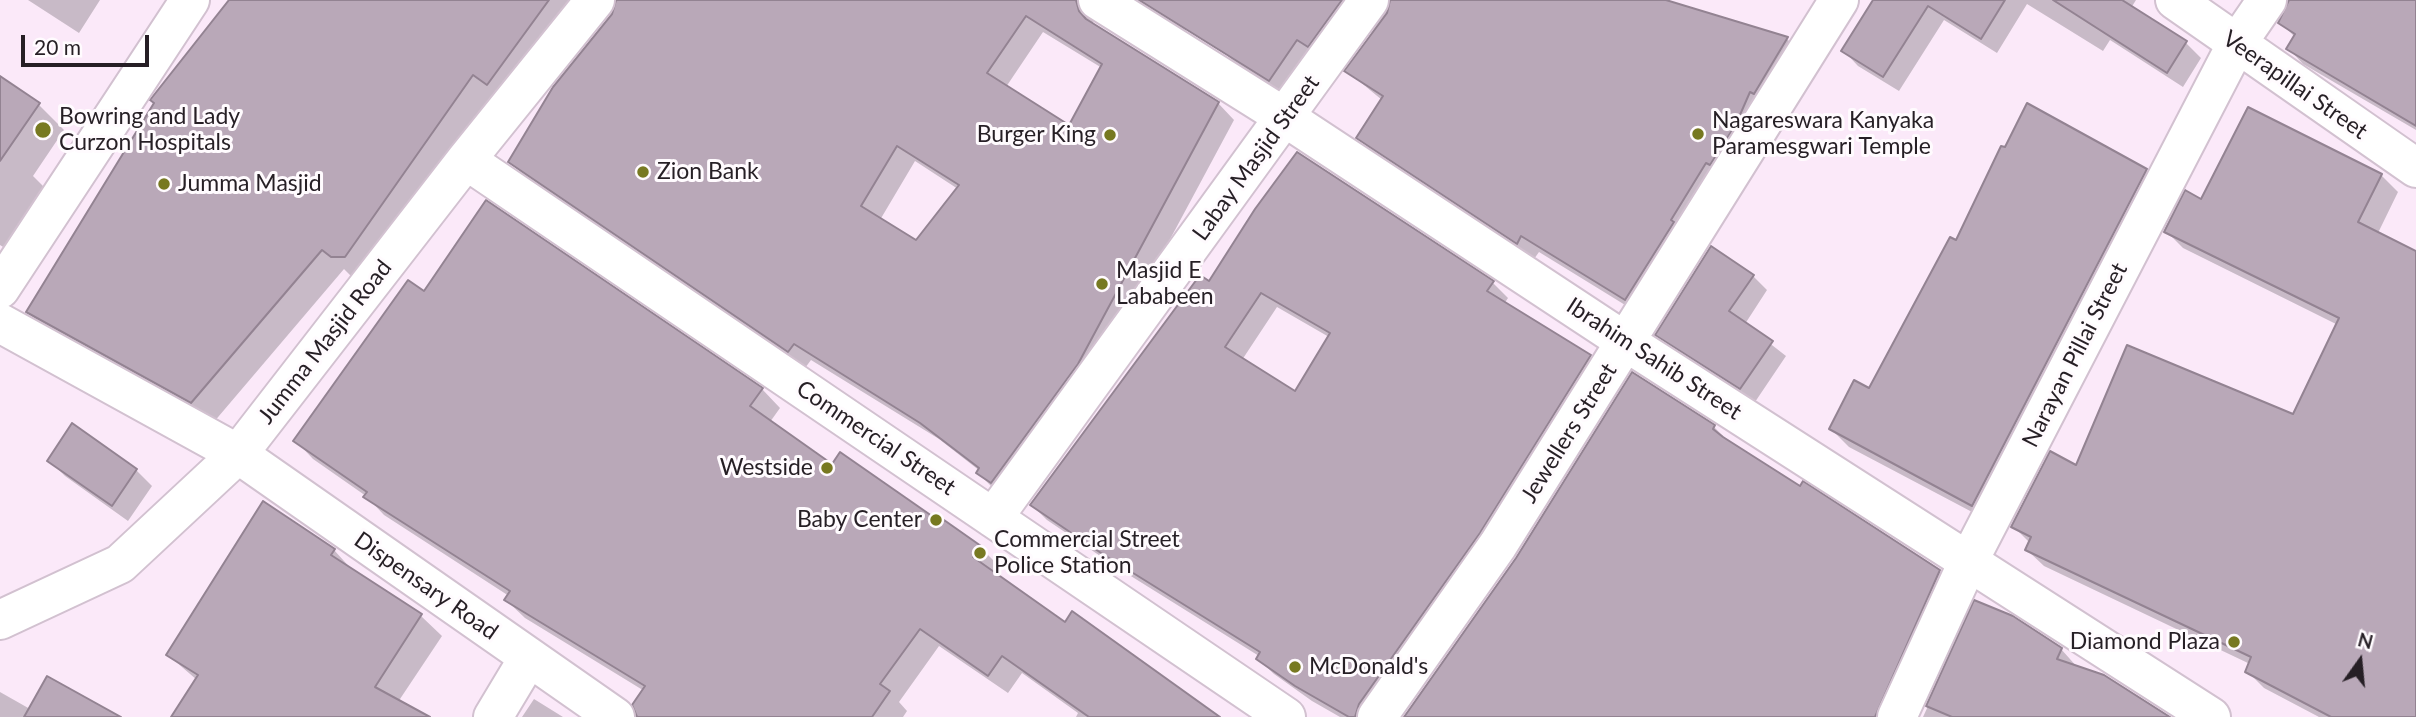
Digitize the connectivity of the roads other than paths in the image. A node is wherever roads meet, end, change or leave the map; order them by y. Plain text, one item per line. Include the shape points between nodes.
1 (190, 0) edge
2 (595, 0) edge
3 (1098, 0) edge
4 (1369, 0) edge
5 (1839, 0) edge
6 (2175, 0) edge
7 (2267, 0) edge
8 (2236, 45) junction
9 (1286, 118) junction
10 (467, 160) junction
11 (2416, 169) edge
12 (0, 289) edge
13 (0, 323) edge
14 (1626, 342) junction
15 (238, 454) junction
16 (993, 518) junction
17 (1968, 562) junction
18 (0, 620) edge
19 (528, 657) junction
20 (493, 717) edge
21 (615, 717) edge
22 (1286, 717) edge
23 (1377, 717) edge
24 (1897, 717) edge
25 (2211, 717) edge

1 - 12 street
2 - 10 street, Jumma Masjid Road
3 - 9 street, Ibrahim Sahib Street
4 - 9 street, Labay Masjid Street
5 - 14 street, Jewellers Street
6 - 8 street, Veerapillai Street
7 - 8 street, Narayan Pillai Street
8 - 11 street, Veerapillai Street
8 - 17 street, Narayan Pillai Street
9 - 14 street, Ibrahim Sahib Street
9 - 16 street, Labay Masjid Street
10 - 15 street, Jumma Masjid Road
10 - 16 street, Commercial Street
13 - 15 street, Dispensary Road
14 - 17 street, Ibrahim Sahib Street
14 - 23 street, Jewellers Street via 1498,545
15 - 18 street, Jumma Masjid Road via 120,564
15 - 19 street, Dispensary Road
16 - 22 street, Commercial Street
17 - 24 street, Narayan Pillai Street
17 - 25 street, Ibrahim Sahib Street
19 - 20 street
19 - 21 street, Dispensary Road

